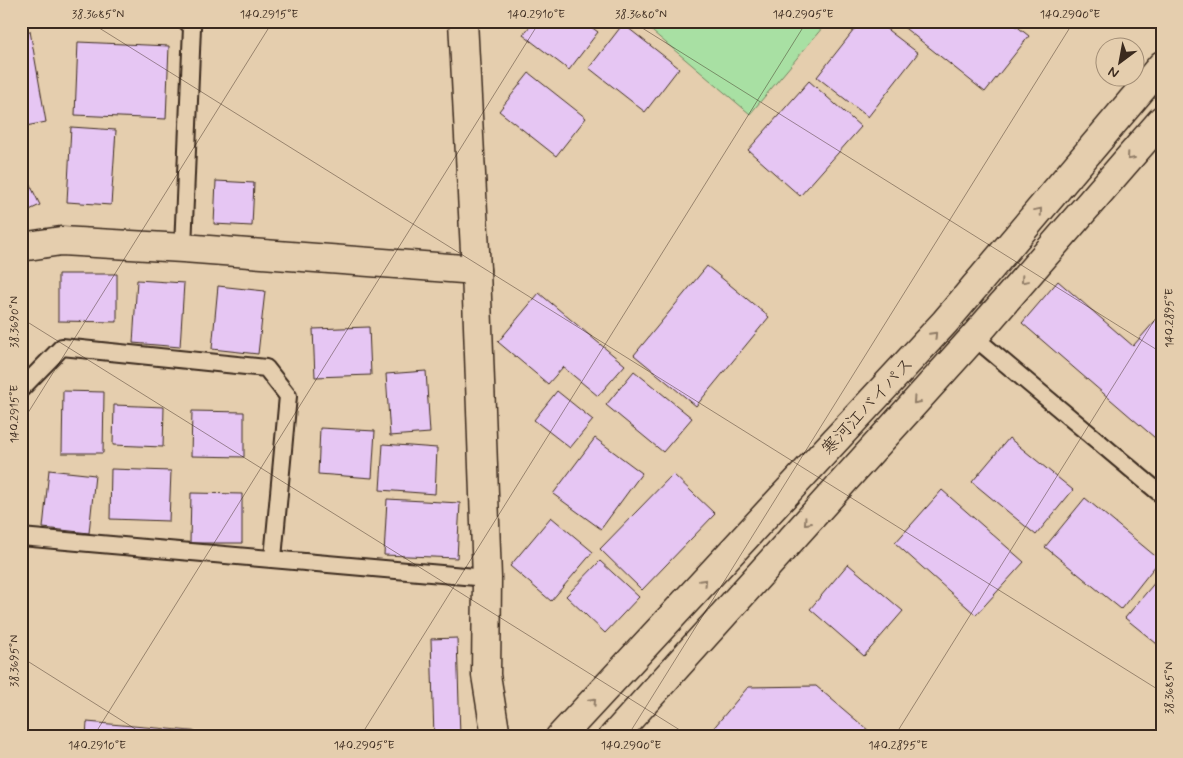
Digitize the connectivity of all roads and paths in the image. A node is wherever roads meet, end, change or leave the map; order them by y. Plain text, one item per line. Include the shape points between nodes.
1 (186, 21) edge
2 (463, 21) edge
3 (1162, 65) edge
4 (1162, 120) edge
5 (21, 247) edge
6 (183, 248) junction
7 (476, 270) junction
8 (974, 337) junction
9 (21, 389) edge
10 (1162, 495) edge
11 (21, 537) edge
12 (273, 558) junction
13 (487, 578) junction
14 (496, 737) edge
15 (560, 737) edge
16 (613, 737) edge

1 - 6 lane via 192,28
2 - 7 main road
15 -> 3 main road, 寒河江バイパス via 945,322
4 -> 8 main road, 寒河江バイパス
5 - 6 main road via 61,241
6 - 7 main road
7 - 13 main road
8 - 10 lane
8 -> 16 main road, 寒河江バイパス
9 - 12 lane via 62,347 266,368 288,396
11 - 12 lane
12 - 13 lane
13 - 14 main road via 486,675

